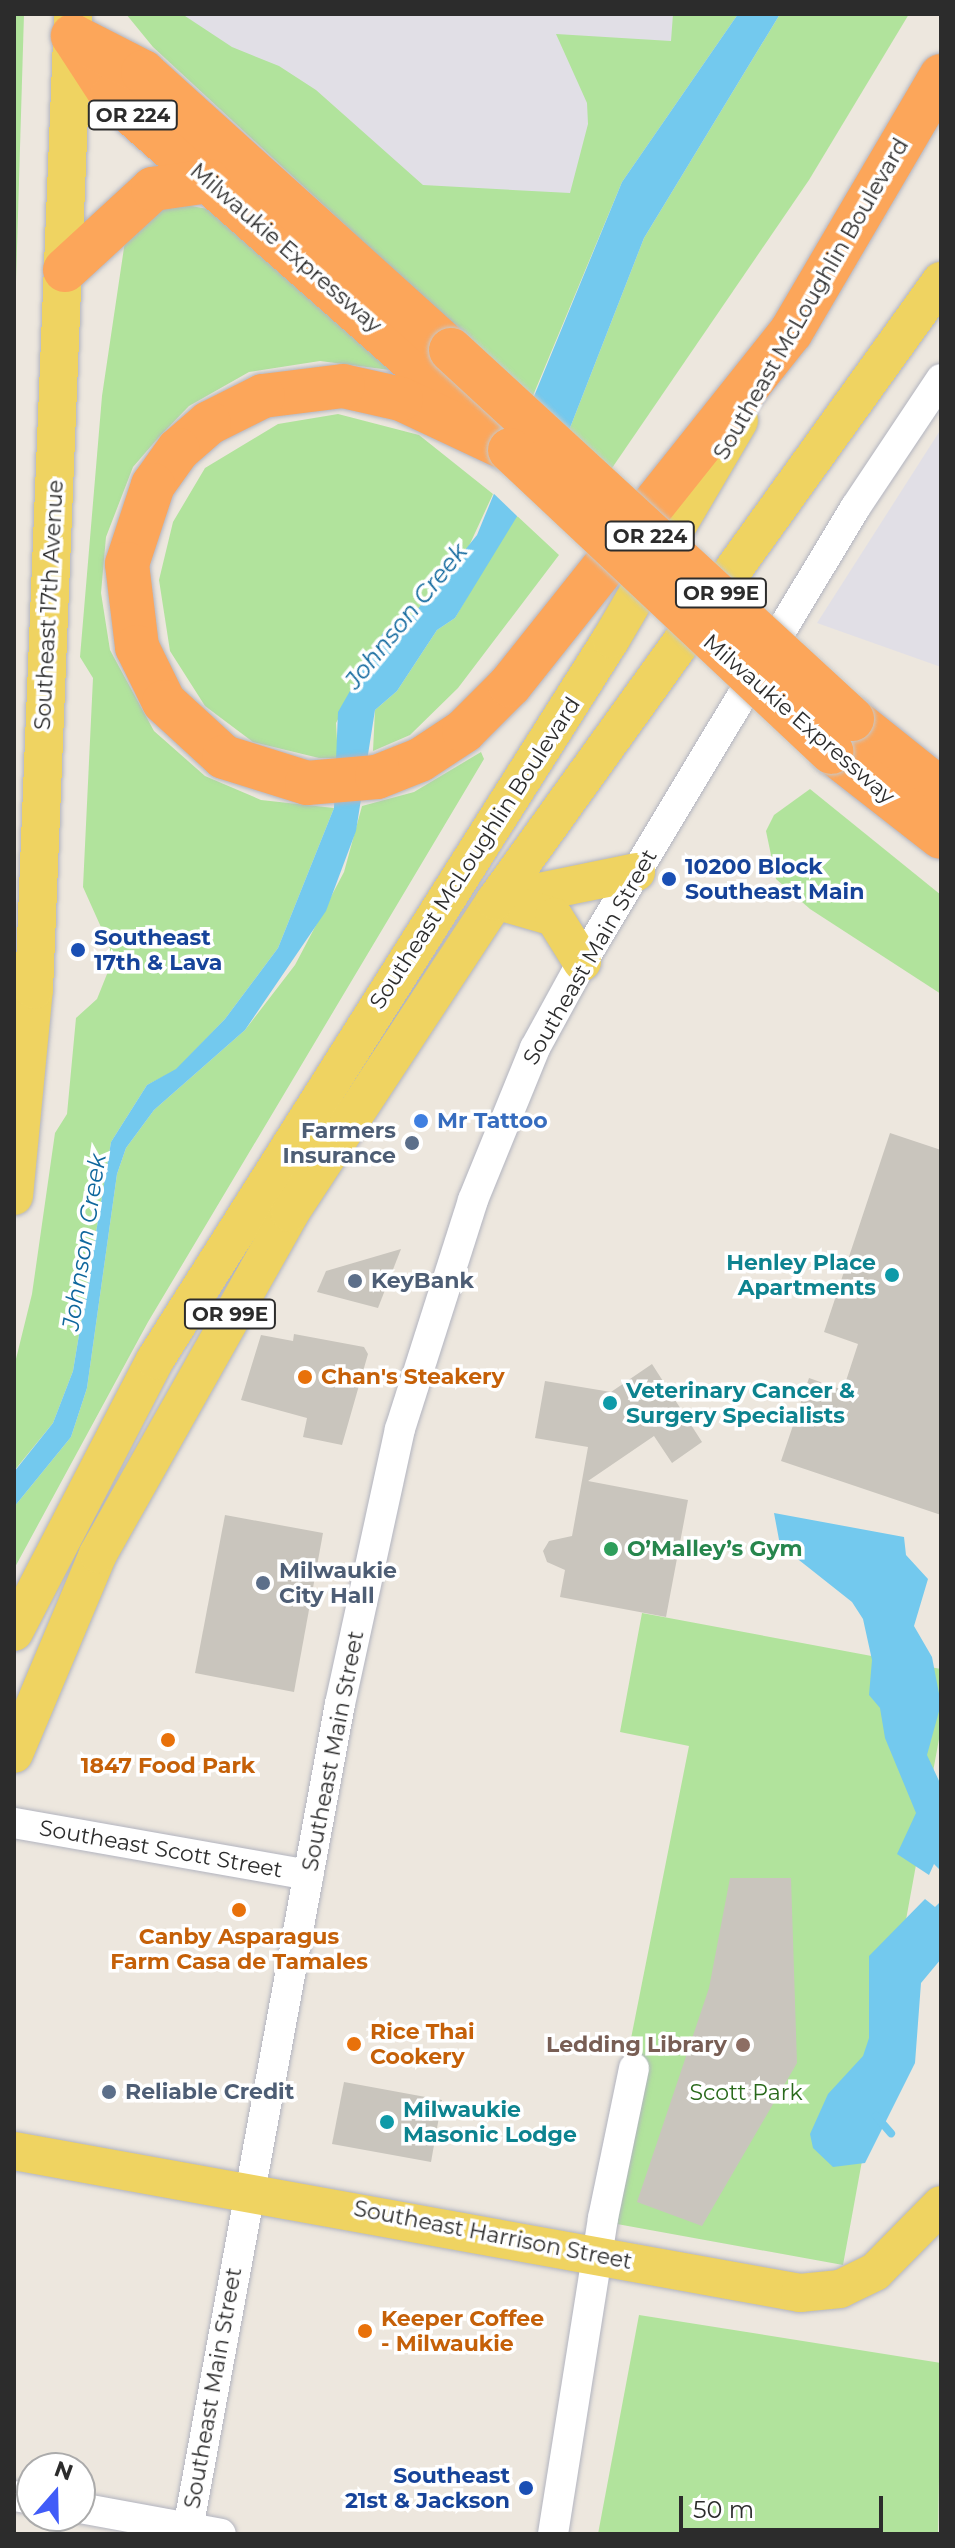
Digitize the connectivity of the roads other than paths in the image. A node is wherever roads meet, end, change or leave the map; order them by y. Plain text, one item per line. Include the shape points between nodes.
1 (73, 25) edge
2 (941, 76) edge
3 (208, 181) junction
4 (65, 270) junction
5 (941, 281) edge
6 (791, 332) junction
7 (436, 377) junction
8 (941, 379) edge
9 (842, 736) junction
10 (941, 790) edge
11 (941, 837) edge
12 (636, 872) junction
13 (495, 901) junction
14 (582, 962) junction
15 (17, 1150) edge
16 (14, 1196) edge
17 (14, 1632) edge
18 (14, 1754) edge
19 (14, 1823) edge
20 (308, 1875) junction
21 (634, 2068) dead end
22 (14, 2151) edge
23 (247, 2192) junction
24 (941, 2205) edge
25 (600, 2256) junction
26 (96, 2511) edge
27 (187, 2531) edge
28 (221, 2534) edge
29 (553, 2534) edge

1 - 3 highway, Milwaukie Expressway / OR 224 via 112,96
1 - 4 main road, Southeast 17th Avenue
1 - 7 highway, Milwaukie Expressway / OR 224 via 143,72
2 - 6 highway, Southeast McLoughlin Boulevard / OR 99E
3 - 4 highway via 153,189
3 - 7 highway, Milwaukie Expressway / OR 224
4 - 15 main road, Southeast 17th Avenue via 35,974
5 - 13 main road, Southeast McLoughlin Boulevard / OR 99E
6 - 7 highway via 510,685 439,749 353,782 307,783 261,772 191,733 145,666 126,584 144,504 165,467 193,436 263,396
6 - 17 main road, Southeast McLoughlin Boulevard / OR 99E via 611,639 155,1360
7 - 9 highway, Milwaukie Expressway / OR 224, bridge
7 - 9 highway, Milwaukie Expressway / OR 224, bridge via 510,450
8 - 12 street, Southeast Main Street via 855,508
9 - 10 highway, Milwaukie Expressway / OR 224
9 - 11 highway, Milwaukie Expressway / OR 224
12 - 13 main road
12 - 14 street, Southeast Main Street
13 - 14 main road via 554,917
13 - 18 main road, Southeast McLoughlin Boulevard / OR 99E via 298,1200 195,1372 98,1554
14 - 20 street, Southeast Main Street via 499,1133 424,1345 379,1524
15 - 16 main road, Southeast 17th Avenue
19 - 20 street, Southeast Scott Street
20 - 23 street, Southeast Main Street
21 - 25 street
22 - 23 main road, Southeast Harrison Street
23 - 25 main road, Southeast Harrison Street
23 - 27 street, Southeast Main Street
24 - 25 main road, Southeast Harrison Street via 885,2265 824,2291 776,2290
25 - 29 street
26 - 27 street
27 - 28 street

